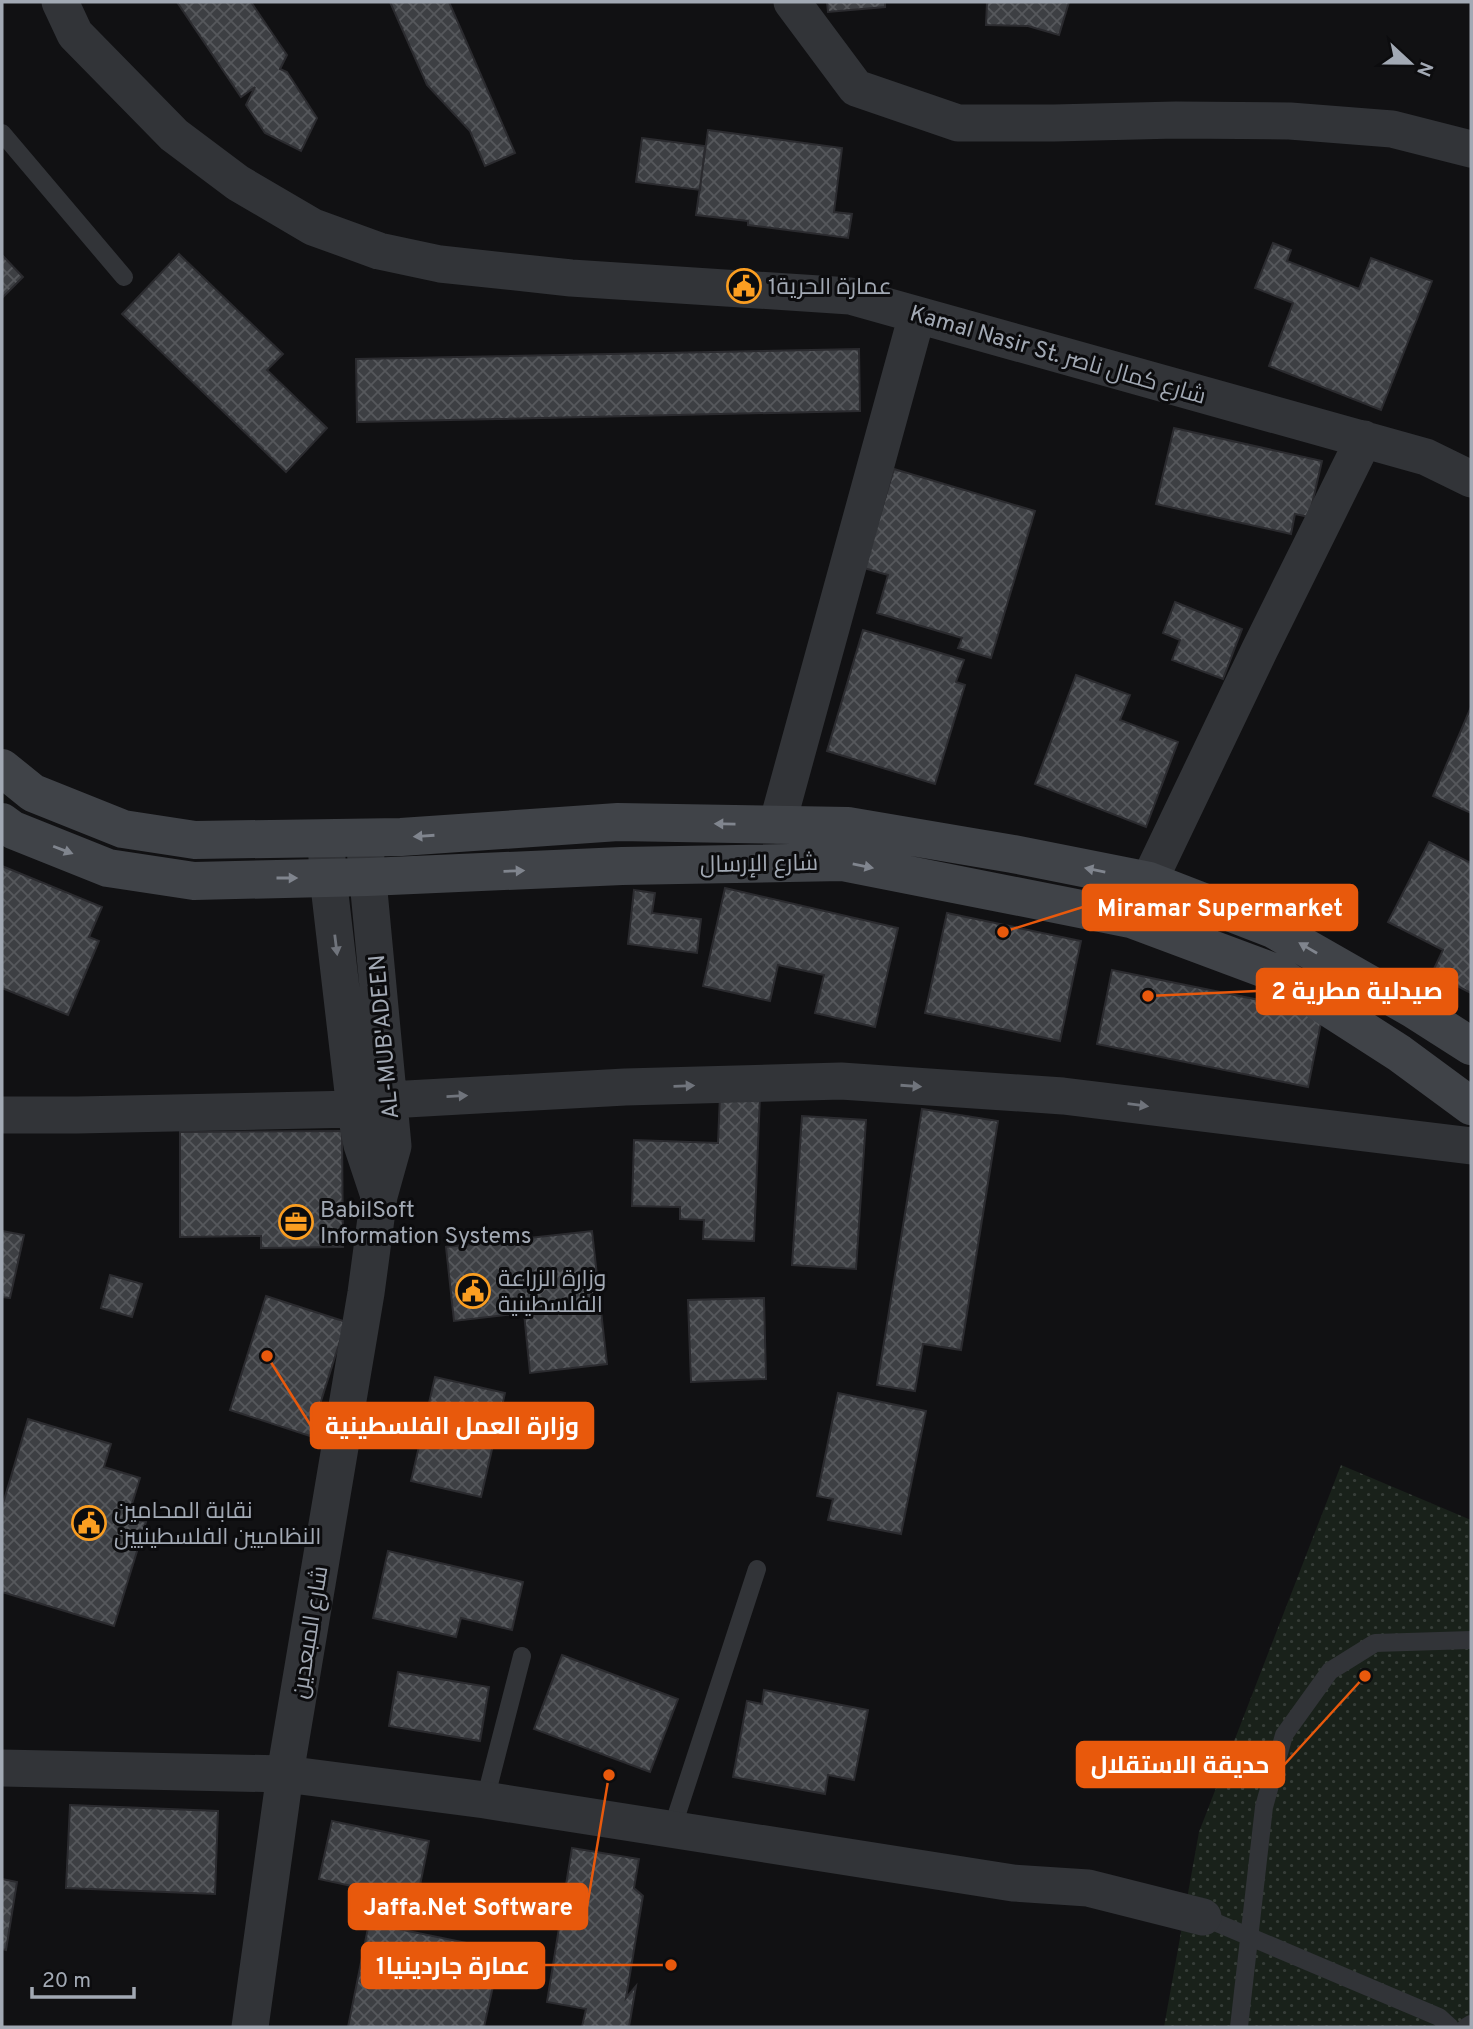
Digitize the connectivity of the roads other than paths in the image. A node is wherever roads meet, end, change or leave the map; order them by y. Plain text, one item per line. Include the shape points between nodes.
1 (60, 2) edge
2 (792, 2) edge
3 (2, 133) edge
4 (1471, 149) edge
5 (124, 277) dead end
6 (917, 315) junction
7 (1364, 439) junction
8 (1471, 479) edge
9 (2, 768) edge
10 (2, 822) edge
11 (777, 825) junction
12 (364, 838) junction
13 (326, 839) junction
14 (328, 877) junction
15 (369, 877) junction
16 (1149, 881) junction
17 (1471, 1046) edge
18 (372, 1104) junction
19 (1471, 1106) edge
20 (2, 1115) edge
21 (1471, 1146) edge
22 (379, 1196) joint
23 (757, 1569) dead end
24 (1471, 1640) edge
25 (522, 1656) dead end
26 (2, 1768) edge
27 (285, 1774) junction
28 (485, 1800) junction
29 (672, 1829) junction
30 (1203, 1917) joint
31 (1249, 1936) junction
32 (1471, 2024) edge
33 (250, 2027) edge
34 (1239, 2027) edge
35 (1450, 2027) edge
36 (1466, 2027) edge

1 - 6 street, Kamal Nasir St. شارع كمال ناصر via 75,34 174,135 238,183 313,227 379,251 440,264 570,278 850,296
2 - 4 street via 856,88 958,123 1290,121 1392,130
3 - 5 lane
6 - 7 street, Kamal Nasir St. شارع كمال ناصر
6 - 11 street
7 - 8 street, Kamal Nasir St. شارع كمال ناصر via 1426,457
7 - 16 street
9 - 13 main road, شارع الإرسال via 33,793 123,829 195,840
10 -> 14 main road, شارع الإرسال via 108,868 194,881
11 -> 12 main road, شارع الإرسال via 618,821
16 -> 11 main road, شارع الإرسال via 848,827
12 - 13 main road, شارع الإرسال
12 - 15 street, AL-MUB'ADEEN
13 - 14 street
14 - 15 main road, شارع الإرسال
14 -> 18 street
15 - 18 street, AL-MUB'ADEEN
15 -> 19 main road, شارع الإرسال via 843,862 1131,919 1273,972
17 -> 16 main road, شارع الإرسال via 1273,929
18 - 20 street
18 -> 21 street via 625,1087 841,1081 1063,1096
18 - 22 street, AL-MUB'ADEEN via 393,1146
22 - 27 street, شارع المبعدين
23 - 29 lane
24 - 31 lane via 1375,1643 1330,1671 1284,1735 1264,1807
25 - 28 lane
26 - 27 street
27 - 28 street
27 - 33 street, شارع المبعدين
28 - 29 street
29 - 30 street via 1013,1883 1088,1888
30 - 31 lane
31 - 34 lane
31 - 35 lane via 1439,2017
32 - 36 lane

